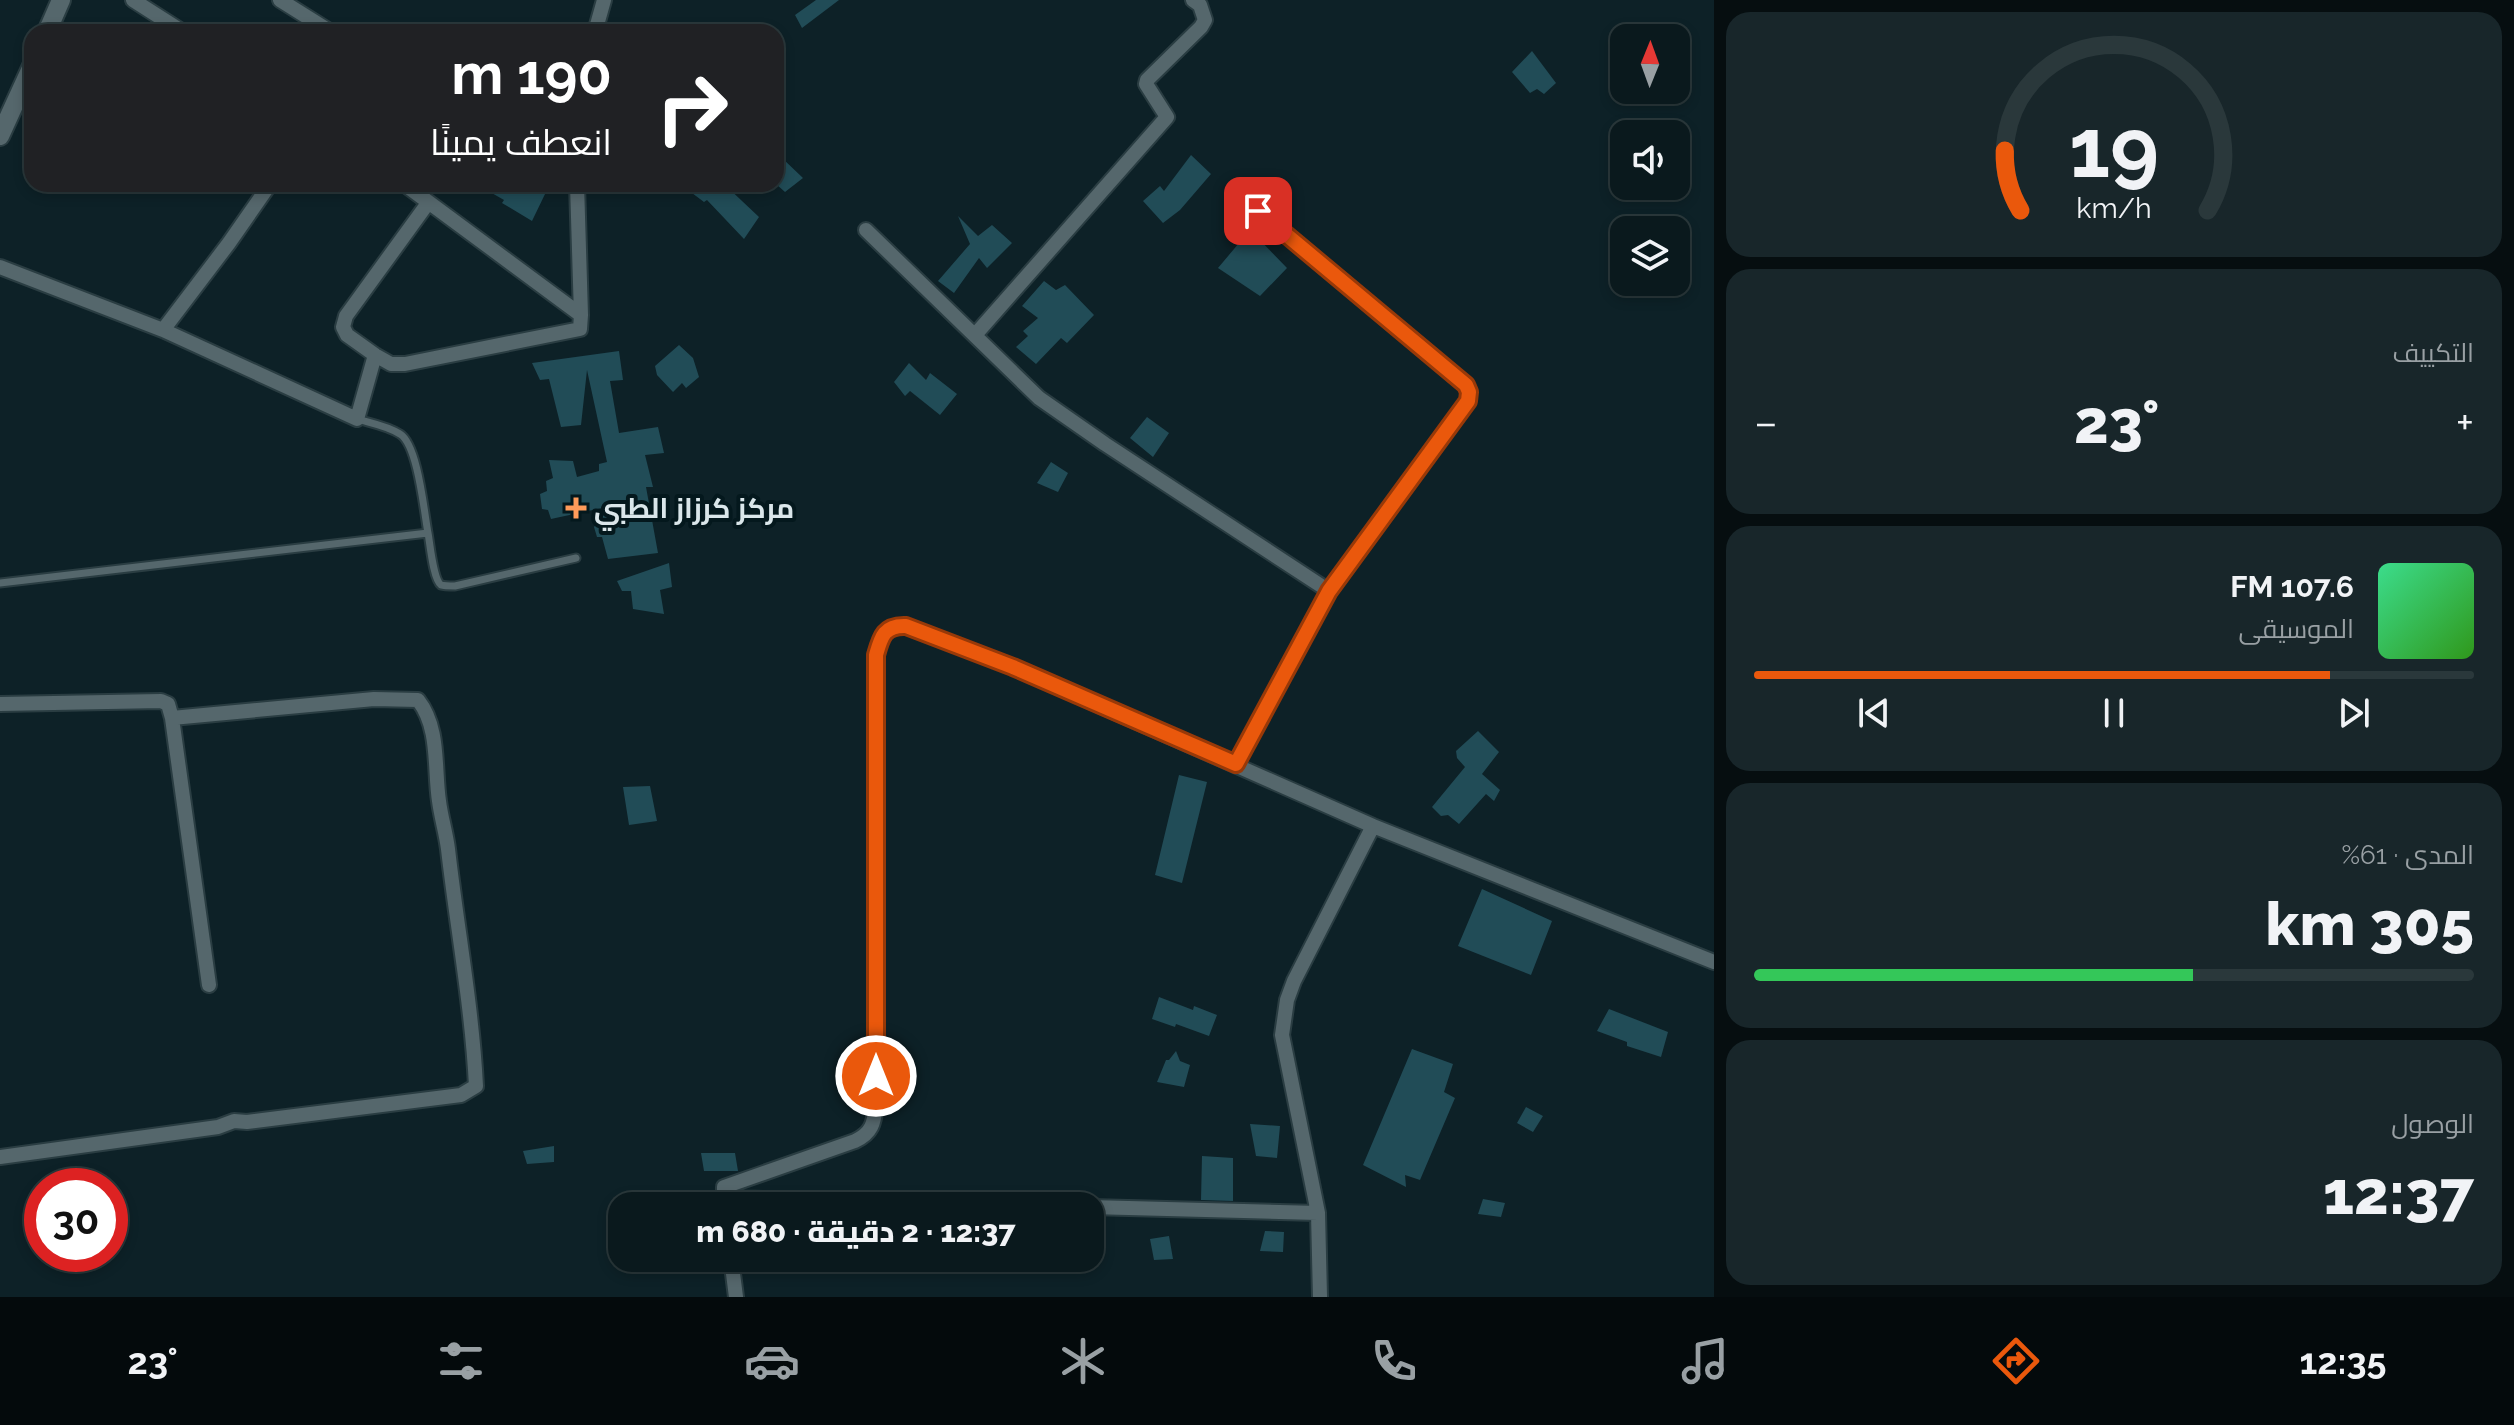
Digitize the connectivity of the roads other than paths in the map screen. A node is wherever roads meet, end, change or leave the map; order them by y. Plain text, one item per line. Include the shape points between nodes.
1 (61, 0) edge
2 (133, 0) edge
3 (280, 0) edge
4 (604, 0) edge
5 (1193, 0) edge
6 (50, 24) edge
7 (170, 24) edge
8 (318, 24) edge
9 (597, 24) edge
10 (24, 84) edge
11 (0, 136) edge
12 (264, 192) edge
13 (414, 192) edge
14 (575, 192) edge
15 (428, 203) junction
16 (1258, 211) dead end
17 (866, 230) dead end
18 (0, 267) edge
19 (581, 315) junction
20 (163, 330) junction
21 (975, 335) junction
22 (375, 355) junction
23 (357, 419) junction
24 (428, 533) junction
25 (576, 558) dead end
26 (0, 583) edge
27 (1329, 591) junction
28 (0, 704) edge
29 (172, 718) junction
30 (1236, 764) junction
31 (1373, 826) junction
32 (1714, 962) edge
33 (209, 985) dead end
34 (0, 1157) edge
35 (724, 1192) edge
36 (1104, 1207) edge
37 (1318, 1213) junction
38 (733, 1272) edge
39 (736, 1297) edge
40 (1320, 1297) edge

1 - 6 street
2 - 7 street
3 - 8 street
4 - 9 street
5 - 21 street via 1205,20 1146,84 1167,117
10 - 11 street
12 - 20 street
13 - 15 street
14 - 19 street
15 - 19 street
15 - 22 street via 346,316 347,335
16 - 27 street via 1469,392 1468,401
17 - 21 street
18 - 20 street
19 - 22 street via 580,329 405,364 391,364
20 - 23 street
21 - 27 street via 1039,398
22 - 23 street
23 - 24 lane via 407,441
24 - 25 lane via 434,570 446,586
24 - 26 lane
27 - 30 street
28 - 29 street via 161,701 168,704
29 - 33 street
29 - 34 street via 374,699 418,700 432,728 473,1028 476,1086 461,1095 234,1121
30 - 31 street
30 - 35 street via 1013,667 906,626 888,628 876,655 874,1122 855,1141 724,1187
31 - 32 street
31 - 37 street via 1294,981 1282,1035
36 - 37 street
37 - 40 street
38 - 39 street

